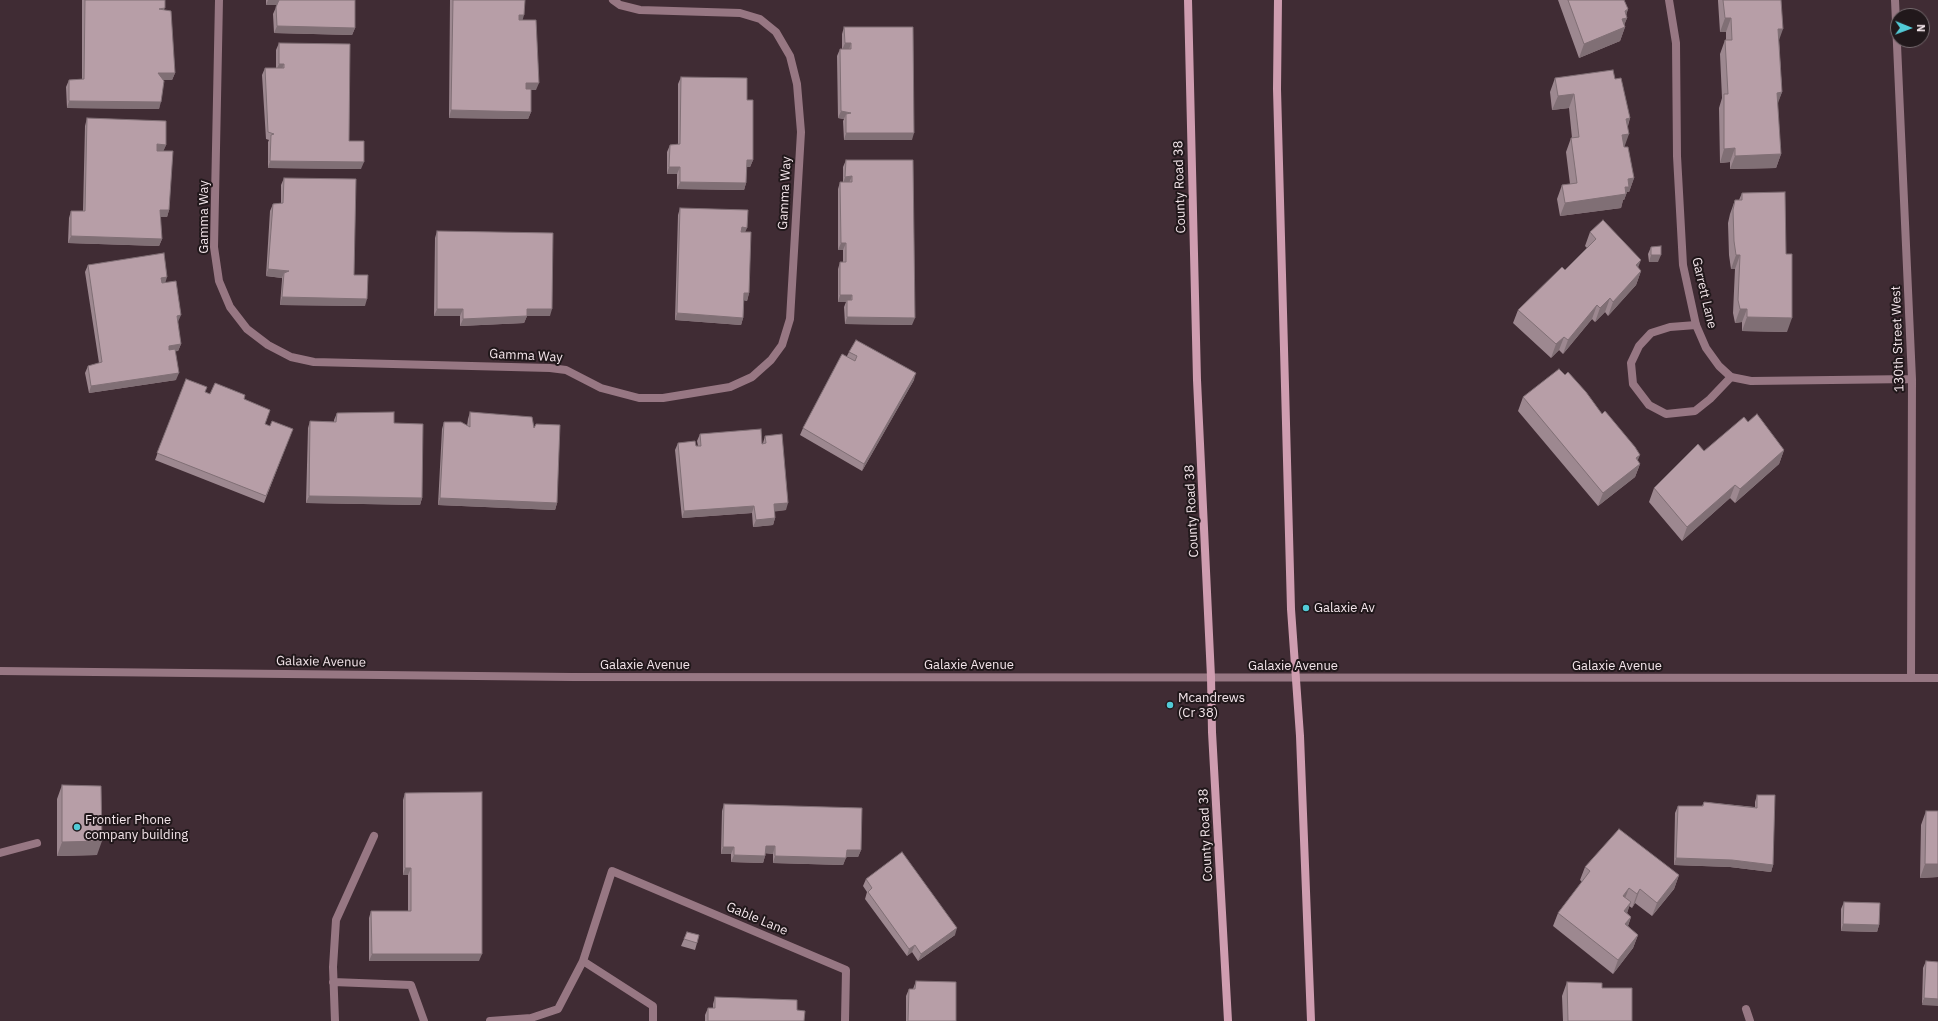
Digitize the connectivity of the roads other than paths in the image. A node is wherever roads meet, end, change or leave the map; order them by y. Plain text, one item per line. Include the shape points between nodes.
1 (219, 0) edge
2 (613, 0) edge
3 (1188, 0) edge
4 (1278, 0) edge
5 (1669, 0) edge
6 (1895, 0) edge
7 (1696, 325) junction
8 (1731, 377) junction
9 (1912, 379) junction
10 (0, 671) edge
11 (1295, 677) junction
12 (1211, 678) junction
13 (1912, 678) junction
14 (1938, 678) edge
15 (374, 836) dead end
16 (37, 843) dead end
17 (0, 853) edge
18 (583, 961) junction
19 (334, 982) junction
20 (1746, 1009) dead end
21 (335, 1021) edge
22 (424, 1021) edge
23 (490, 1021) edge
24 (653, 1021) edge
25 (845, 1021) edge
26 (1228, 1021) edge
27 (1312, 1021) edge
28 (1750, 1021) edge

1 - 2 street, Gamma Way via 214,247 219,281 230,307 247,329 268,345 291,357 314,362 556,368 566,370 601,388 639,398 664,398 730,387 752,377 771,360 782,345 790,319 801,132 797,84 790,56 776,32 760,19 740,12 640,10
3 - 12 main road, County Road 38 via 1197,380
4 - 11 main road via 1277,89
5 - 7 street, Garrett Lane via 1676,43 1677,156 1683,265
6 - 9 street, 130th Street West
7 - 8 street, Garrett Lane via 1706,348 1718,366
7 - 8 street via 1670,327 1651,333 1639,346 1631,363 1634,384 1649,405 1666,414 1694,411
8 - 9 street via 1751,381
9 - 13 street, 130th Street West
10 - 12 street, Galaxie Avenue via 572,677
11 - 12 street, Galaxie Avenue
11 - 13 street, Galaxie Avenue
11 - 27 main road via 1300,736
12 - 26 main road, County Road 38
13 - 14 street, Galaxie Avenue
15 - 19 street via 336,920
16 - 17 street
18 - 23 street via 558,1009 531,1018
18 - 24 street via 653,1006
18 - 25 street, Gable Lane via 612,871 846,970
19 - 21 street
19 - 22 street via 411,985
20 - 28 street

